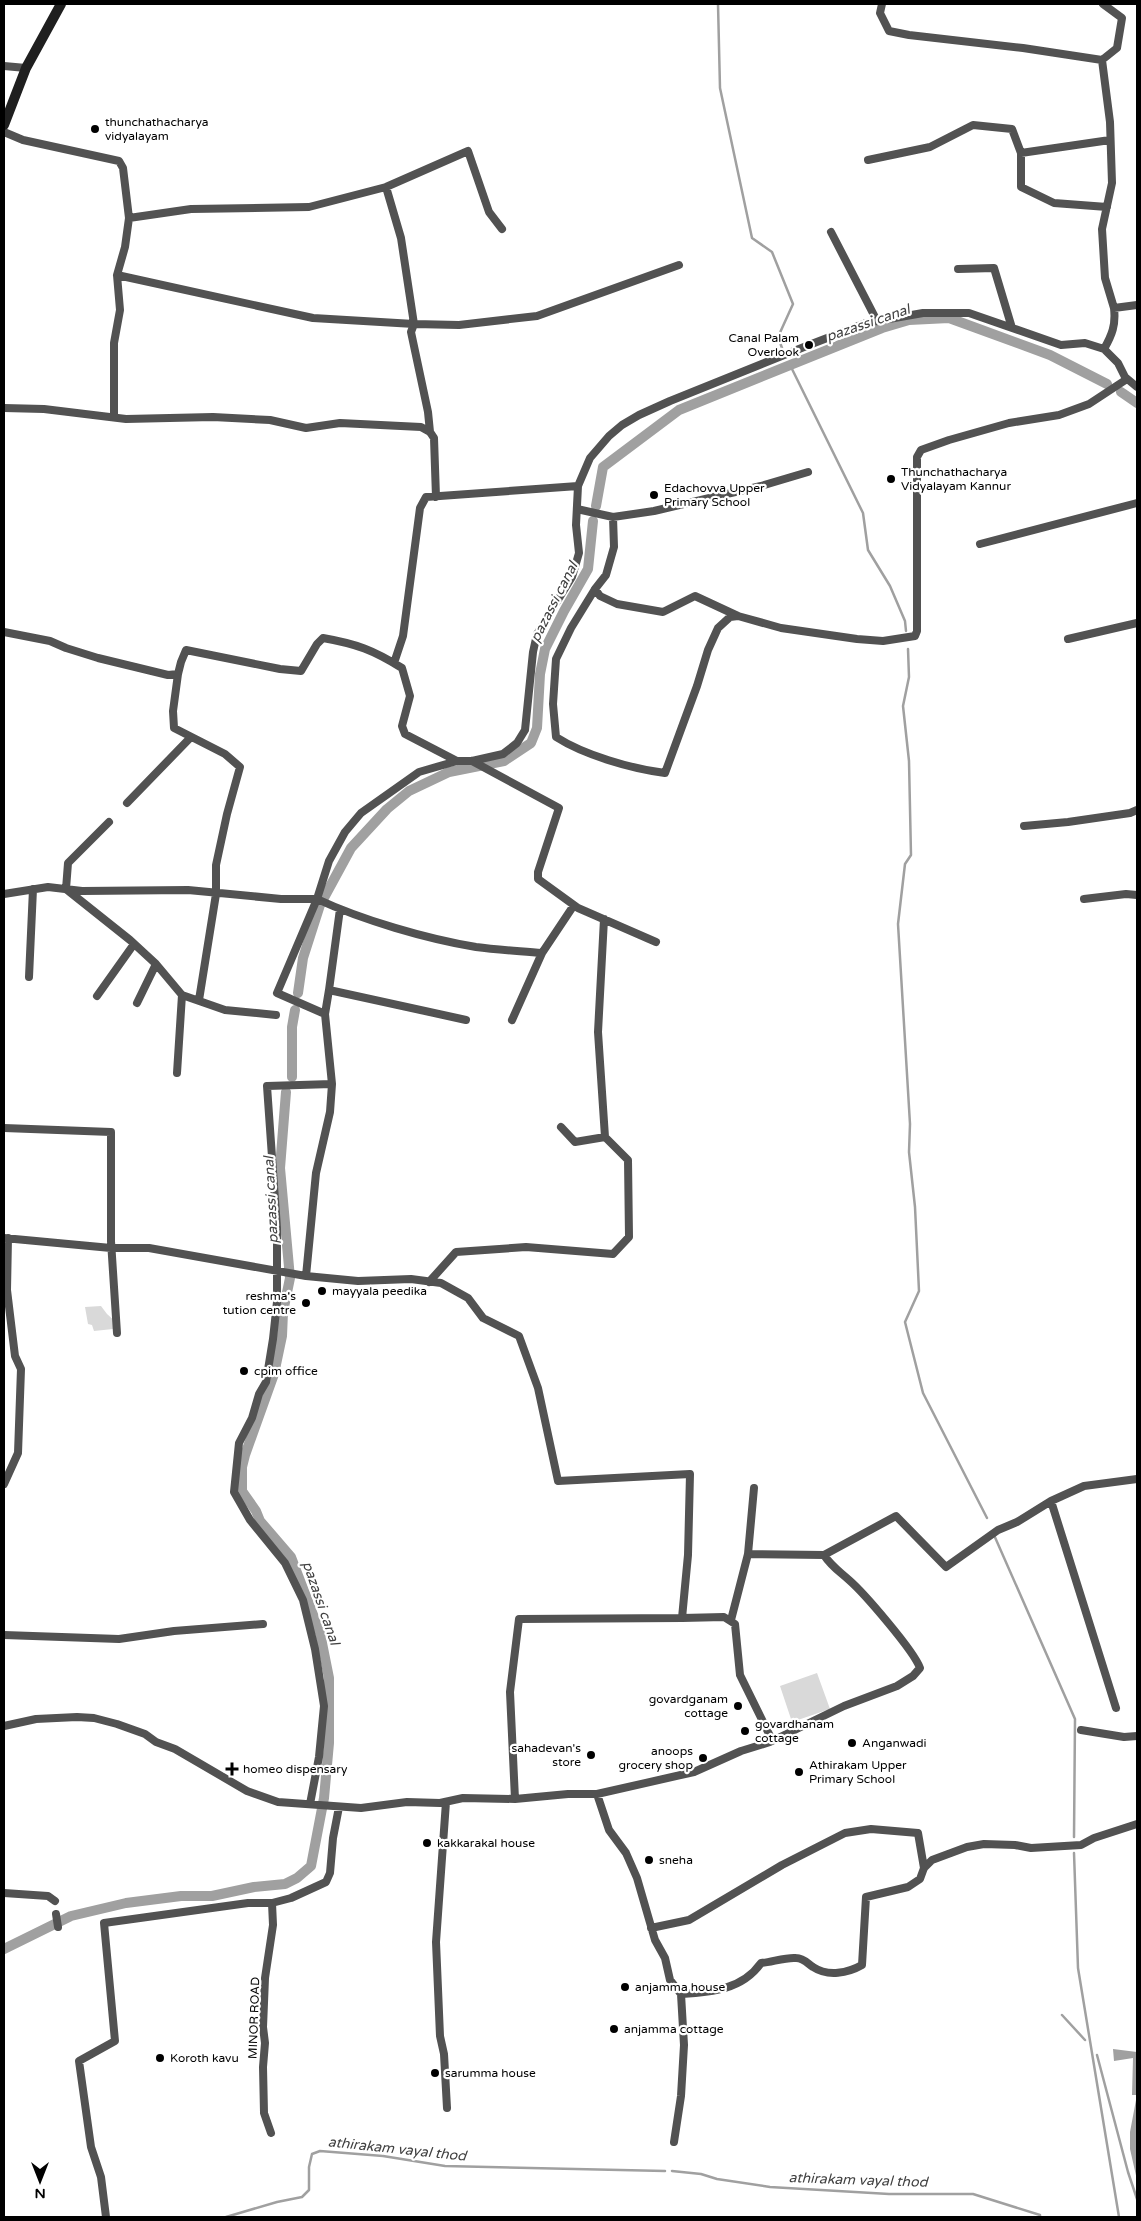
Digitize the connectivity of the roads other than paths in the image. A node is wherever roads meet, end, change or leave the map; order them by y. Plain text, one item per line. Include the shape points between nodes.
1 (61, 4) edge
2 (882, 4) edge
3 (1103, 4) edge
4 (1102, 60) junction
5 (4, 66) edge
6 (26, 68) junction
7 (4, 125) edge
8 (4, 132) edge
9 (1110, 140) junction
10 (1022, 153) junction
11 (868, 160) dead end
12 (386, 187) junction
13 (1107, 207) junction
14 (129, 218) junction
15 (502, 229) dead end
16 (831, 232) dead end
17 (679, 265) dead end
18 (958, 269) dead end
19 (117, 275) junction
20 (1137, 305) edge
21 (1114, 308) junction
22 (877, 321) junction
23 (414, 324) junction
24 (1012, 328) junction
25 (1104, 349) junction
26 (1127, 379) junction
27 (1137, 387) edge
28 (4, 408) edge
29 (114, 417) junction
30 (430, 432) junction
31 (808, 472) dead end
32 (578, 486) junction
33 (436, 496) junction
34 (1137, 502) edge
35 (577, 509) junction
36 (613, 517) junction
37 (980, 544) dead end
38 (595, 588) junction
39 (738, 616) junction
40 (1137, 623) edge
41 (4, 632) edge
42 (1068, 639) dead end
43 (394, 663) junction
44 (178, 674) junction
45 (191, 737) junction
46 (457, 761) junction
47 (472, 761) junction
48 (127, 803) dead end
49 (1137, 810) edge
50 (109, 822) dead end
51 (1024, 826) dead end
52 (33, 889) junction
53 (66, 889) junction
54 (4, 894) edge
55 (216, 894) junction
56 (1137, 895) edge
57 (318, 899) junction
58 (1084, 900) dead end
59 (574, 905) junction
60 (340, 909) junction
61 (604, 919) junction
62 (656, 942) dead end
63 (134, 944) junction
64 (542, 953) junction
65 (156, 964) junction
66 (29, 977) dead end
67 (329, 990) junction
68 (182, 994) junction
69 (97, 996) dead end
70 (199, 1000) junction
71 (136, 1003) dead end
72 (325, 1014) junction
73 (276, 1015) dead end
74 (466, 1020) dead end
75 (512, 1020) dead end
76 (177, 1073) dead end
77 (332, 1084) junction
78 (561, 1127) dead end
79 (4, 1128) edge
80 (606, 1137) junction
81 (6, 1238) edge
82 (111, 1248) junction
83 (278, 1270) junction
84 (302, 1275) junction
85 (429, 1282) junction
86 (117, 1333) dead end
87 (1137, 1479) edge
88 (4, 1484) edge
89 (754, 1488) dead end
90 (1051, 1500) junction
91 (748, 1554) junction
92 (824, 1555) junction
93 (682, 1618) junction
94 (731, 1620) junction
95 (263, 1624) dead end
96 (4, 1635) edge
97 (1116, 1708) dead end
98 (4, 1726) edge
99 (1081, 1730) dead end
100 (1137, 1736) edge
101 (772, 1740) junction
102 (597, 1794) junction
103 (515, 1799) junction
104 (446, 1802) junction
105 (310, 1804) junction
106 (339, 1807) junction
107 (1137, 1824) edge
108 (924, 1868) junction
109 (4, 1893) edge
110 (55, 1901) dead end
111 (272, 1903) junction
112 (56, 1914) dead end
113 (58, 1927) dead end
114 (652, 1928) junction
115 (681, 1994) junction
116 (446, 2108) dead end
117 (272, 2133) dead end
118 (674, 2142) dead end
119 (106, 2217) edge

1 - 6 main road
2 - 4 street via 880,13 889,30
3 - 4 street via 1122,18 1117,48
4 - 9 street
5 - 6 street
6 - 7 main road
8 - 14 street via 23,140 119,161 123,168
9 - 10 street
9 - 13 street via 1112,183
10 - 11 street via 1012,129 973,125 930,147
10 - 13 street via 1022,187 1054,203
12 - 14 street via 309,207 191,209
12 - 15 street via 468,151 489,212
12 - 23 street via 401,238
13 - 21 street via 1102,229 1105,278
14 - 19 street
16 - 22 street
17 - 23 street via 537,316 459,325
18 - 24 street via 994,268
19 - 23 street via 313,318
19 - 29 street via 120,310 114,343
20 - 21 street
21 - 25 street via 1116,323
22 - 24 street via 923,313 969,313
22 - 32 street via 809,345 639,415 609,436 590,458
23 - 30 street via 411,332
24 - 25 street via 1061,346 1085,343
25 - 26 street via 1118,363
26 - 27 street
26 - 39 street via 1089,404 1059,415 1009,423 921,450 917,456 915,636 883,641 857,639 782,628
28 - 29 street
29 - 30 street via 270,420 306,428 340,423 393,424 422,427
30 - 33 street via 434,438
31 - 36 street via 654,511
32 - 33 street
32 - 35 street
33 - 43 street via 426,497 420,508 403,636
34 - 37 street
35 - 36 street
35 - 47 street via 579,553 572,577 537,634 525,730 517,743 503,754
36 - 38 street via 614,547 606,575
38 - 39 street via 600,596 616,604 663,612 695,596
38 - 39 street via 556,659 553,704 556,737 570,746 653,771 665,773 718,628 730,617
40 - 42 street
41 - 44 street via 50,641 129,666 168,675
43 - 44 street via 353,643 323,638 301,670 280,669 186,650
43 - 46 street via 402,668 410,696 402,726 405,734
44 - 45 street via 174,728
45 - 48 street
45 - 55 street via 225,754 240,767 216,865
46 - 47 street
46 - 57 street via 419,772 361,813 345,832 329,862
47 - 59 street via 559,808 538,879
49 - 51 street
50 - 53 street via 68,863
52 - 53 street
52 - 54 street
52 - 66 street
53 - 55 street via 82,892 188,890
53 - 63 street
55 - 57 street
55 - 70 street
56 - 58 street
57 - 60 street
57 - 72 street via 277,993
59 - 61 street
59 - 64 street
60 - 64 street via 442,941
60 - 67 street
61 - 62 street
61 - 80 street via 598,1032
63 - 65 street
63 - 69 street
64 - 75 street
65 - 68 street
65 - 71 street
67 - 72 street
67 - 74 street
68 - 70 street
68 - 76 street
70 - 73 street via 225,1010
72 - 77 street
77 - 83 street via 266,1086
77 - 84 street
78 - 80 street via 575,1142
79 - 82 street via 111,1132
80 - 85 street via 628,1160 629,1237 613,1254 526,1247 456,1252
81 - 82 street
81 - 88 street via 7,1290 15,1356 21,1369 18,1453
82 - 83 street via 149,1248
82 - 86 street
83 - 84 street
83 - 105 street via 266,1382 239,1443 234,1492 250,1520 286,1563 303,1600 315,1649 324,1706
84 - 85 street via 358,1281 411,1279
85 - 93 street via 441,1283 468,1298 483,1318 519,1336 538,1388 558,1481 690,1474
87 - 90 street via 1084,1486
89 - 91 street
90 - 92 street via 998,1530 946,1567 896,1516
90 - 97 street
91 - 92 street
91 - 94 street
92 - 101 street via 831,1566 850,1580 916,1658 920,1668 897,1686 844,1706
93 - 94 street
93 - 103 street via 519,1620 510,1692
94 - 101 street via 736,1624 740,1675
95 - 96 street via 119,1639
98 - 105 street via 36,1719 94,1718 145,1734 258,1796 278,1802
99 - 100 street
101 - 102 street via 694,1772
102 - 103 street
102 - 114 street via 609,1830 626,1853 637,1878
103 - 104 street via 462,1798
104 - 106 street
104 - 116 street via 436,1942
105 - 106 street
106 - 111 street via 326,1882
107 - 108 street via 1080,1844 1031,1848 984,1844 967,1847 932,1860
108 - 114 street via 918,1833 870,1829 845,1832 689,1920
108 - 115 street via 920,1879 908,1887 866,1897 862,1965 850,1972 814,1968 796,1958 762,1964 754,1974 736,1985 714,1992
109 - 110 street via 48,1896
111 - 117 street, MINOR ROAD via 262,2066 264,2113
111 - 119 street via 248,1903 104,1922 115,2041 79,2061 91,2147 101,2177
112 - 113 street
114 - 115 street via 670,1980
115 - 118 street via 684,2045

